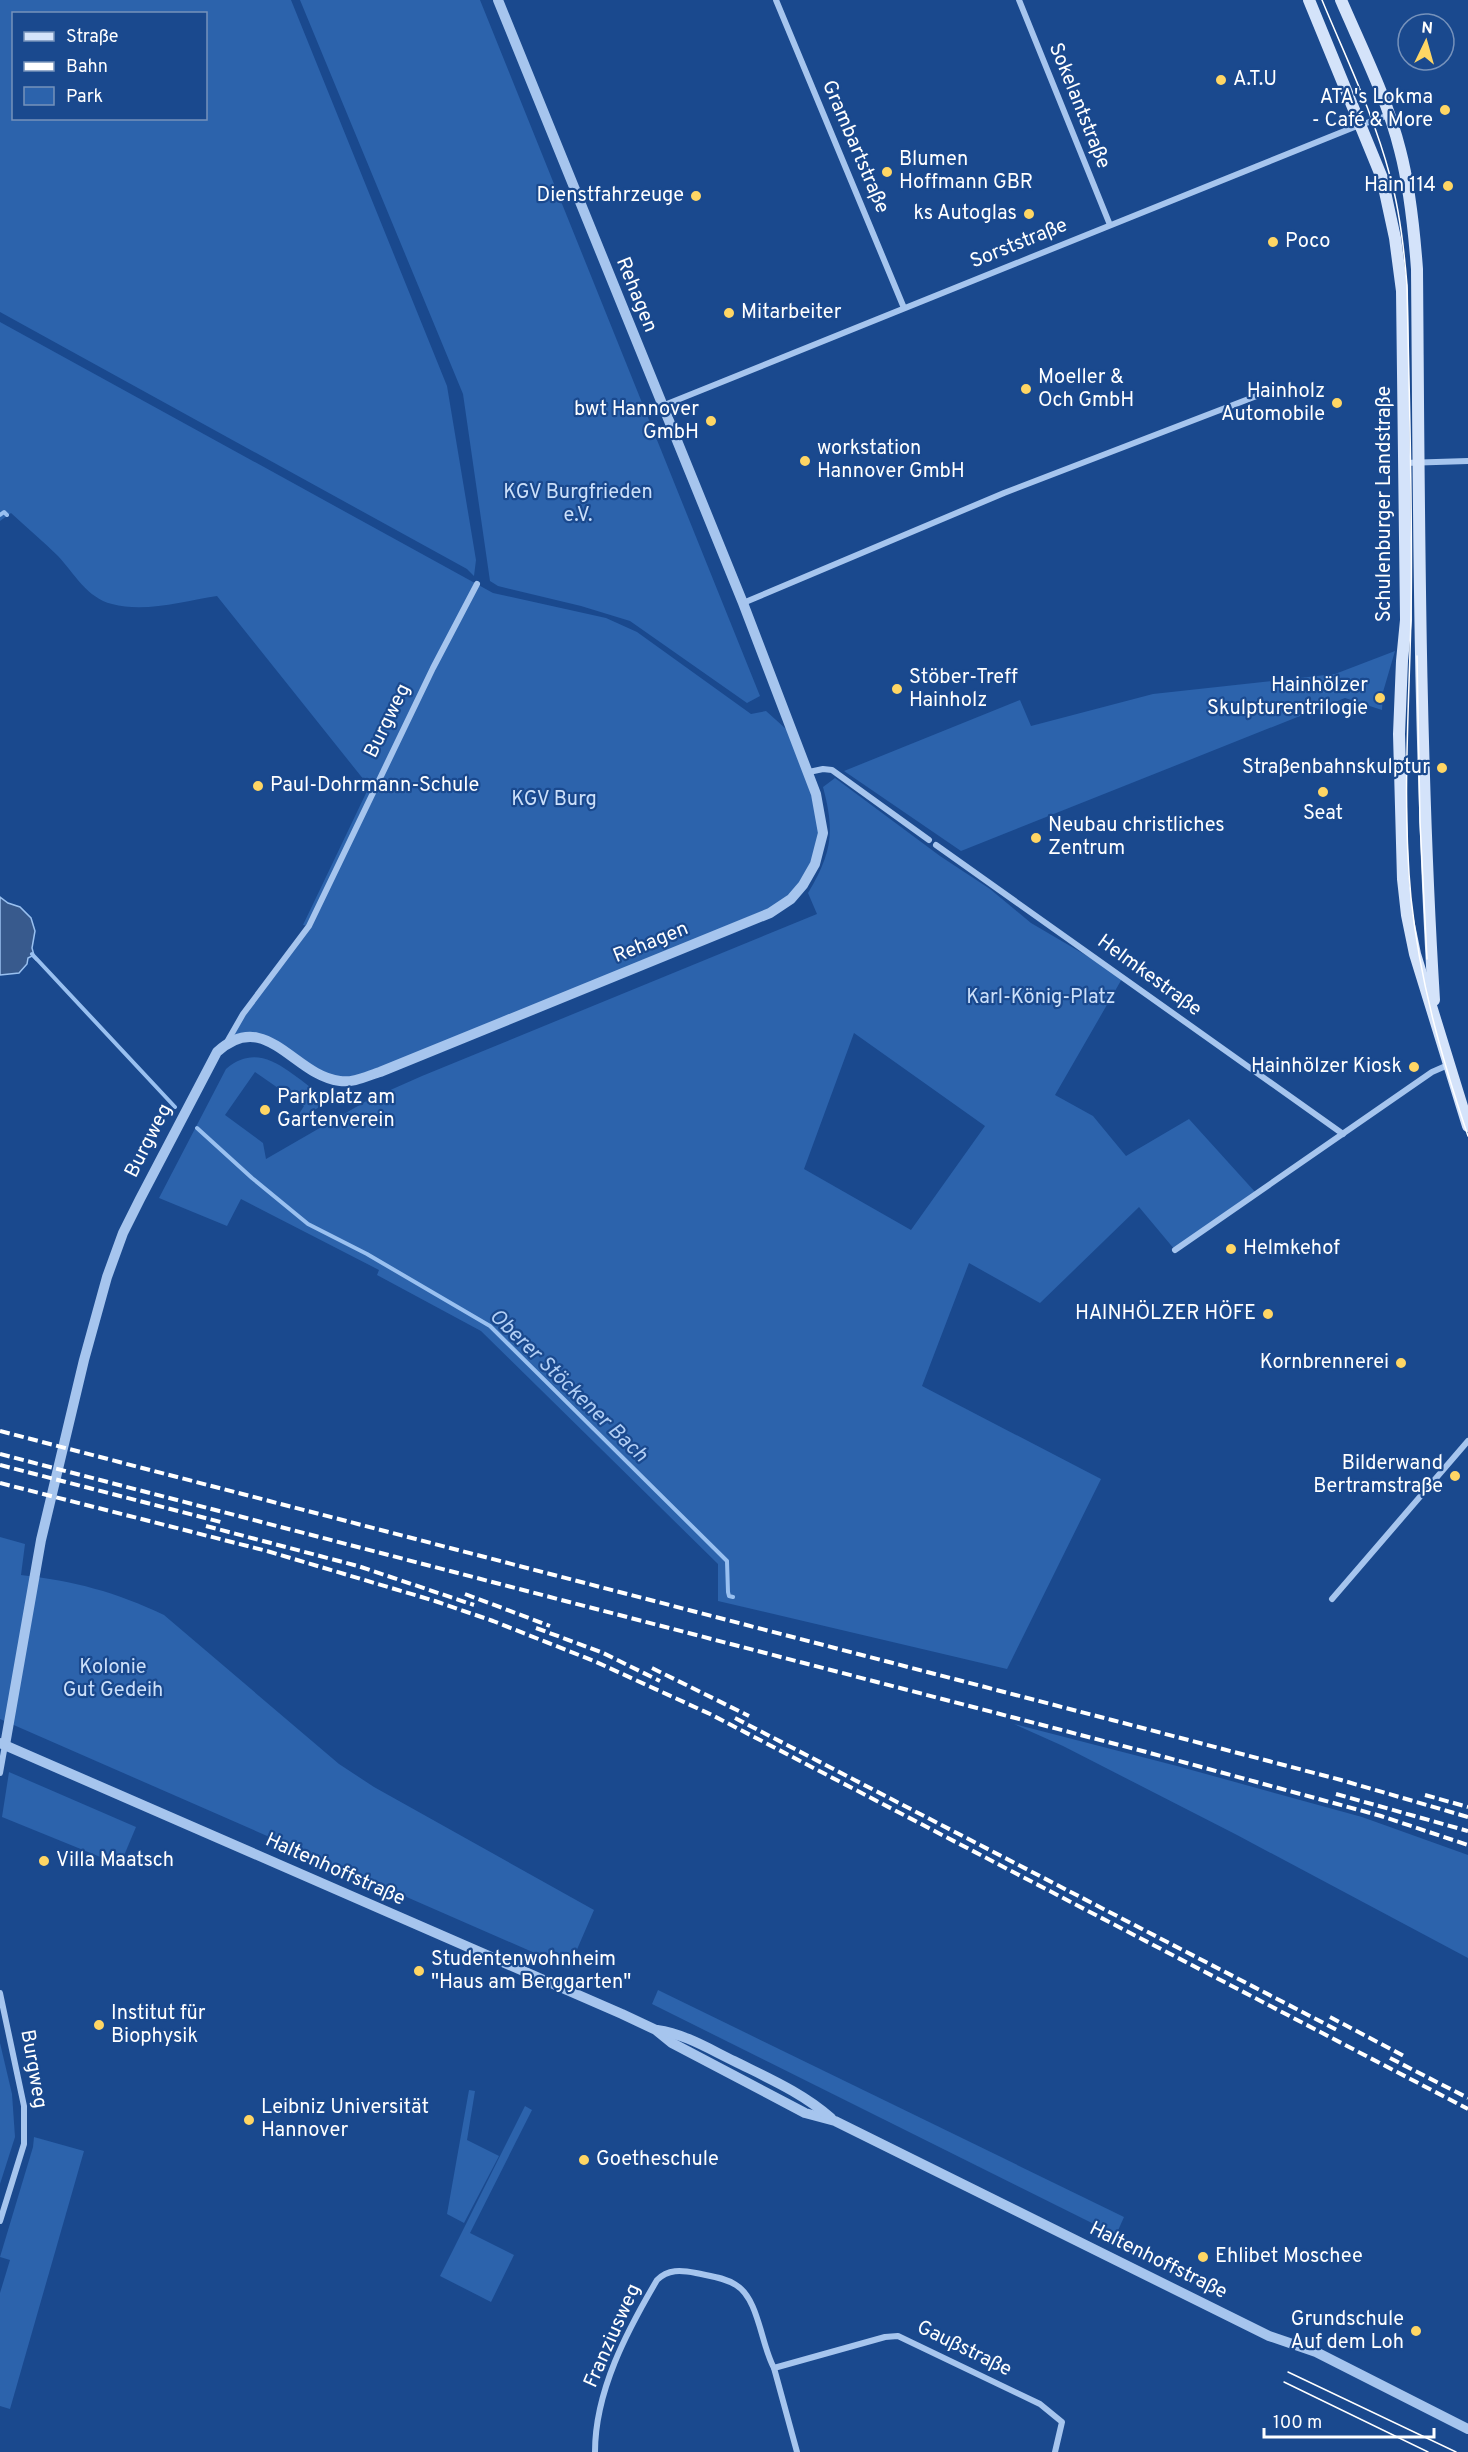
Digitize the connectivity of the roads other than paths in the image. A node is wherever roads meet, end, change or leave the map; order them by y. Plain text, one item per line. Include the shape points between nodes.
1 (498, 0) edge
2 (776, 0) edge
3 (1019, 0) edge
4 (1309, 0) edge
5 (1341, 0) edge
6 (1389, 115) junction
7 (1362, 124) junction
8 (1110, 225) junction
9 (904, 308) junction
10 (1272, 390) dead end
11 (662, 406) junction
12 (1468, 461) edge
13 (1404, 463) junction
14 (1419, 463) junction
15 (477, 584) dead end
16 (743, 603) junction
17 (808, 772) junction
18 (928, 840) dead end
19 (936, 845) dead end
20 (1435, 1019) junction
21 (227, 1042) junction
22 (1448, 1065) junction
23 (1468, 1126) edge
24 (1343, 1134) junction
25 (1175, 1250) dead end
26 (1468, 1441) edge
27 (1332, 1599) dead end
28 (2, 1744) edge
29 (0, 1773) edge
30 (0, 1993) edge
31 (0, 2221) edge
32 (774, 2368) junction
33 (1468, 2429) edge
34 (595, 2452) edge
35 (797, 2452) edge
36 (1055, 2452) edge

1 - 11 street, Rehagen
2 - 9 street, Grambartstraße
3 - 8 street, Sokelantstraße
4 - 7 main road, Schulenburger Landstraße
5 - 6 main road, Schulenburger Landstraße
6 - 7 street, Sorststraße
6 - 14 main road, Schulenburger Landstraße via 1401,151 1414,230
7 - 8 street, Sorststraße
7 - 13 main road, Schulenburger Landstraße via 1382,178 1400,268
8 - 9 street, Sorststraße
9 - 11 street, Sorststraße
10 - 16 street via 1004,493
11 - 16 street, Rehagen
12 - 14 street
13 - 14 street
13 - 20 main road, Schulenburger Landstraße via 1406,620 1400,723 1403,879 1415,954
14 - 20 main road, Schulenburger Landstraße via 1425,829
15 - 21 street, Burgweg via 309,926 243,1014
16 - 17 street, Rehagen
17 - 18 street via 832,770
17 - 21 street, Rehagen via 822,817 820,850 803,885 770,914 354,1081 316,1073 270,1041 250,1036
19 - 24 street, Helmkestraße
20 - 22 main road, Schulenburger Landstraße
21 - 28 street, Burgweg via 217,1052 185,1111 123,1233 107,1277 41,1540
22 - 23 main road, Schulenburger Landstraße
22 - 24 street
24 - 25 street
26 - 27 street
28 - 29 street, Burgweg
28 - 33 street, Haltenhoffstraße via 656,2030 672,2043 805,2113 835,2121 1269,2336 1316,2352
30 - 31 street, Burgweg via 24,2106 24,2144
32 - 34 street, Franziusweg via 750,2300 738,2286 686,2271 664,2273 651,2290 612,2370 597,2422
32 - 35 street
32 - 36 street, Gaußstraße via 898,2336 1040,2404 1062,2422

